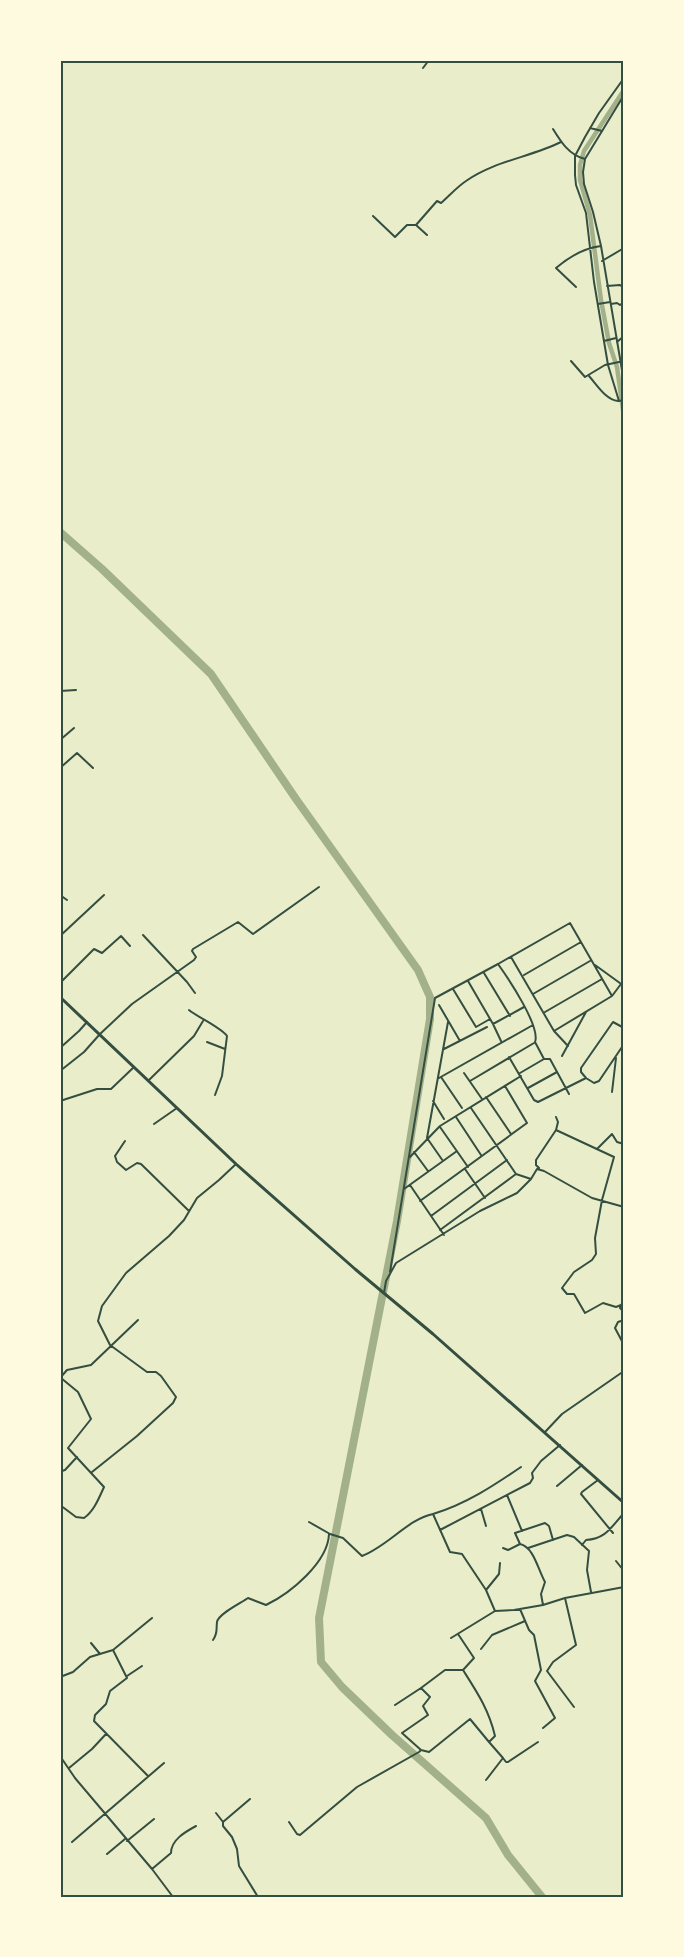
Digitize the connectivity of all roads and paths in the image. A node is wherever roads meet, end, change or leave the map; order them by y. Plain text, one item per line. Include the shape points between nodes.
1 (429, 60) edge
2 (423, 68) dead end
3 (624, 78) edge
4 (624, 95) edge
5 (591, 128) junction
6 (553, 129) dead end
7 (600, 130) junction
8 (561, 142) junction
9 (576, 157) junction
10 (584, 158) junction
11 (583, 184) junction
12 (577, 185) junction
13 (593, 212) junction
14 (586, 213) junction
15 (373, 216) dead end
16 (416, 225) junction
17 (427, 235) dead end
18 (599, 246) junction
19 (592, 247) junction
20 (624, 248) edge
21 (602, 261) junction
22 (607, 286) junction
23 (576, 287) dead end
24 (624, 288) edge
25 (624, 302) edge
26 (609, 303) junction
27 (599, 304) junction
28 (620, 305) junction
29 (624, 309) edge
30 (624, 336) edge
31 (615, 340) junction
32 (605, 341) junction
33 (571, 361) dead end
34 (619, 362) junction
35 (609, 365) junction
36 (589, 376) junction
37 (624, 381) edge
38 (621, 400) edge
39 (76, 690) dead end
40 (60, 691) edge
41 (75, 728) dead end
42 (60, 740) edge
43 (60, 768) edge
44 (93, 768) dead end
45 (319, 887) dead end
46 (60, 895) edge
47 (104, 895) dead end
48 (67, 900) dead end
49 (143, 935) dead end
50 (60, 936) edge
51 (581, 942) junction
52 (130, 946) dead end
53 (512, 957) junction
54 (592, 962) junction
55 (498, 964) junction
56 (177, 971) junction
57 (484, 973) junction
58 (523, 976) junction
59 (602, 979) junction
60 (468, 981) junction
61 (60, 984) edge
62 (623, 985) edge
63 (453, 989) junction
64 (195, 993) dead end
65 (533, 994) junction
66 (612, 996) junction
67 (60, 997) edge
68 (440, 1005) dead end
69 (524, 1007) junction
70 (189, 1010) dead end
71 (586, 1012) junction
72 (544, 1013) junction
73 (510, 1016) junction
74 (490, 1019) junction
75 (203, 1021) junction
76 (87, 1022) junction
77 (448, 1022) junction
78 (494, 1024) junction
79 (533, 1024) junction
80 (487, 1027) dead end
81 (624, 1029) edge
82 (554, 1031) junction
83 (100, 1034) junction
84 (460, 1041) junction
85 (207, 1042) dead end
86 (501, 1042) junction
87 (536, 1042) junction
88 (624, 1044) edge
89 (568, 1046) junction
90 (60, 1048) edge
91 (225, 1049) junction
92 (443, 1050) junction
93 (562, 1056) dead end
94 (617, 1056) junction
95 (509, 1057) junction
96 (544, 1059) junction
97 (134, 1067) junction
98 (60, 1071) edge
99 (557, 1071) junction
100 (464, 1073) dead end
101 (520, 1075) junction
102 (440, 1077) junction
103 (586, 1078) junction
104 (148, 1080) junction
105 (470, 1081) junction
106 (505, 1086) junction
107 (566, 1087) junction
108 (528, 1088) junction
109 (612, 1092) dead end
110 (569, 1094) dead end
111 (215, 1095) dead end
112 (486, 1097) junction
113 (482, 1100) junction
114 (60, 1101) edge
115 (433, 1101) junction
116 (177, 1108) junction
117 (462, 1108) dead end
118 (471, 1108) junction
119 (456, 1117) junction
120 (556, 1117) dead end
121 (444, 1119) dead end
122 (154, 1124) dead end
123 (440, 1126) junction
124 (556, 1130) junction
125 (511, 1134) junction
126 (427, 1138) junction
127 (125, 1141) dead end
128 (624, 1144) edge
129 (496, 1146) junction
130 (597, 1149) junction
131 (457, 1151) junction
132 (414, 1152) junction
133 (482, 1156) junction
134 (409, 1158) junction
135 (507, 1160) junction
136 (443, 1161) junction
137 (236, 1164) junction
138 (466, 1168) junction
139 (540, 1169) junction
140 (428, 1172) junction
141 (516, 1174) junction
142 (531, 1179) junction
143 (475, 1183) junction
144 (410, 1185) junction
145 (404, 1190) junction
146 (485, 1198) junction
147 (602, 1200) junction
148 (420, 1201) junction
149 (624, 1207) edge
150 (189, 1211) junction
151 (430, 1216) junction
152 (440, 1230) junction
153 (444, 1235) junction
154 (390, 1272) junction
155 (384, 1293) junction
156 (624, 1299) edge
157 (621, 1305) junction
158 (624, 1312) edge
159 (138, 1320) dead end
160 (624, 1320) edge
161 (110, 1345) junction
162 (624, 1345) edge
163 (624, 1371) edge
164 (60, 1378) edge
165 (544, 1432) junction
166 (560, 1445) junction
167 (77, 1457) junction
168 (582, 1465) junction
169 (521, 1467) dead end
170 (60, 1469) edge
171 (92, 1472) junction
172 (598, 1480) junction
173 (557, 1486) dead end
174 (507, 1495) junction
175 (624, 1503) edge
176 (60, 1505) edge
177 (482, 1509) junction
178 (624, 1513) edge
179 (433, 1514) junction
180 (309, 1522) dead end
181 (486, 1526) dead end
182 (611, 1529) junction
183 (440, 1530) junction
184 (522, 1531) junction
185 (614, 1533) dead end
186 (330, 1534) junction
187 (553, 1539) junction
188 (520, 1544) junction
189 (582, 1545) junction
190 (503, 1548) dead end
191 (528, 1548) junction
192 (616, 1561) dead end
193 (500, 1563) dead end
194 (624, 1571) edge
195 (624, 1587) edge
196 (486, 1590) junction
197 (592, 1592) junction
198 (565, 1598) junction
199 (543, 1605) junction
200 (520, 1609) junction
201 (495, 1611) junction
202 (152, 1618) dead end
203 (525, 1621) junction
204 (458, 1634) junction
205 (451, 1638) dead end
206 (213, 1640) dead end
207 (91, 1643) dead end
208 (481, 1649) dead end
209 (113, 1650) junction
210 (100, 1654) junction
211 (142, 1666) dead end
212 (548, 1667) junction
213 (463, 1670) junction
214 (541, 1671) junction
215 (127, 1676) junction
216 (60, 1677) edge
217 (421, 1688) junction
218 (395, 1705) dead end
219 (574, 1707) dead end
220 (543, 1728) dead end
221 (106, 1734) junction
222 (489, 1742) junction
223 (538, 1742) dead end
224 (420, 1751) junction
225 (60, 1756) edge
226 (503, 1758) junction
227 (164, 1762) dead end
228 (69, 1768) junction
229 (148, 1776) junction
230 (486, 1780) dead end
231 (250, 1799) dead end
232 (104, 1813) junction
233 (216, 1814) dead end
234 (154, 1819) dead end
235 (224, 1822) junction
236 (289, 1822) dead end
237 (196, 1826) dead end
238 (126, 1840) junction
239 (72, 1842) dead end
240 (107, 1854) dead end
241 (152, 1869) junction
242 (173, 1897) edge
243 (258, 1897) edge

1 - 2 street
3 - 5 street
4 - 7 street
5 - 7 street
5 - 9 street
6 - 8 street
7 - 10 street
8 - 9 street
8 - 16 street via 493,166 464,181 441,203 437,201
9 - 10 street
9 - 12 street
10 - 11 street
11 - 12 street
11 - 13 street
12 - 14 street
13 - 14 street
13 - 18 street
14 - 19 street
15 - 16 street via 395,237 407,225
16 - 17 street
18 - 19 street
18 - 21 street
19 - 23 street via 556,268
19 - 27 street
20 - 21 street
21 - 22 street
22 - 24 street
22 - 26 street
25 - 28 street
26 - 27 street
26 - 28 street
26 - 31 street
27 - 32 street
28 - 29 street
30 - 31 street
31 - 32 street
31 - 34 street
32 - 35 street
33 - 36 street via 582,375
34 - 35 street
34 - 37 street
35 - 36 street
35 - 38 street
36 - 38 street via 608,397
39 - 40 street
41 - 42 street
43 - 44 street via 77,753
45 - 56 street via 253,934 238,922 193,949 196,958
46 - 48 street
47 - 50 street
49 - 56 street
51 - 53 street via 570,923
51 - 54 street
51 - 58 street
52 - 61 street via 121,936 102,953 94,949
53 - 55 street
53 - 58 street
54 - 59 street
54 - 62 street
54 - 65 street
55 - 57 street
55 - 69 street
56 - 64 street
56 - 83 street
57 - 60 street
57 - 73 street
58 - 65 street
59 - 66 street
59 - 72 street
60 - 63 street
60 - 74 street
62 - 66 street
63 - 74 street via 476,1027
63 - 134 street via 434,1001
65 - 72 street
66 - 71 street
67 - 76 street
68 - 77 street
69 - 73 street
69 - 79 street
70 - 75 street
71 - 82 street
71 - 89 street
72 - 82 street
73 - 78 street
74 - 78 street
75 - 91 street via 226,1033
75 - 104 street via 194,1036
76 - 83 street
76 - 90 street
77 - 84 street
77 - 92 street
78 - 86 street
79 - 86 street
79 - 87 street
80 - 84 street
81 - 103 street via 613,1022 581,1068
82 - 89 street
83 - 97 street
83 - 98 street
84 - 92 street
85 - 91 street
86 - 102 street
87 - 95 street
87 - 96 street
88 - 94 street
89 - 93 street
91 - 111 street
92 - 102 street
94 - 103 street via 599,1081 594,1083
94 - 109 street
95 - 101 street
95 - 105 street
96 - 99 street via 550,1059
96 - 101 street
97 - 104 street
97 - 114 street via 111,1089 97,1089
99 - 107 street
99 - 108 street
100 - 105 street
101 - 106 street
101 - 108 street
102 - 115 street
102 - 117 street
103 - 107 street
104 - 116 street
105 - 113 street
106 - 112 street
106 - 125 street via 527,1123
107 - 108 street via 538,1102
107 - 110 street
112 - 113 street
112 - 125 street
113 - 118 street
115 - 121 street
115 - 126 street
116 - 122 street
116 - 137 street
118 - 119 street
118 - 129 street
119 - 123 street
119 - 133 street
120 - 124 street
123 - 126 street
123 - 131 street
124 - 130 street
124 - 139 street via 536,1160
125 - 129 street
126 - 132 street
126 - 136 street
127 - 150 street via 115,1156 121,1167 126,1170 137,1162 141,1164
128 - 130 street via 612,1134
129 - 133 street
129 - 135 street
130 - 147 street via 614,1156
131 - 136 street
131 - 138 street
132 - 134 street
132 - 140 street
133 - 138 street
134 - 145 street
135 - 141 street
135 - 143 street
136 - 140 street
137 - 150 street via 196,1198
137 - 155 street
138 - 143 street
138 - 148 street
139 - 142 street
139 - 147 street
140 - 144 street
141 - 142 street
141 - 146 street
142 - 153 street via 517,1193
143 - 146 street
143 - 151 street
144 - 145 street
144 - 148 street
145 - 154 street
146 - 152 street
147 - 149 street
147 - 157 street via 596,1254 562,1288 567,1294 574,1294 585,1313 603,1303
148 - 151 street
150 - 161 street via 169,1236 126,1273 102,1306 99,1321
151 - 152 street
152 - 153 street
153 - 154 street via 396,1263
154 - 155 street
155 - 165 street
156 - 157 street
157 - 158 street
159 - 161 street
160 - 162 street via 615,1328
161 - 164 street via 89,1367 67,1370
161 - 171 street via 147,1372 156,1372 176,1397 137,1436
163 - 165 street via 562,1414
164 - 167 street via 78,1392 91,1419 69,1446
165 - 166 street
166 - 168 street
166 - 174 street via 541,1461 532,1473 532,1481
167 - 170 street via 65,1470
167 - 171 street
168 - 172 street
168 - 173 street
169 - 179 street via 484,1493
171 - 176 street via 104,1487 89,1515 76,1518
172 - 175 street
172 - 182 street via 581,1494
174 - 177 street
174 - 184 street
177 - 181 street
177 - 183 street
178 - 182 street
179 - 183 street
179 - 186 street via 421,1517 392,1540 362,1556 343,1538
180 - 186 street
182 - 185 street
182 - 189 street
183 - 196 street via 450,1552 462,1554
184 - 187 street via 545,1523
184 - 188 street via 516,1533
186 - 206 street via 322,1557 291,1588 266,1605 248,1598 221,1614
187 - 189 street via 567,1534
187 - 191 street
188 - 190 street via 508,1550
188 - 191 street
189 - 197 street via 590,1553 587,1570
191 - 199 street via 544,1582
192 - 194 street
193 - 196 street via 499,1574
195 - 197 street
196 - 201 street
197 - 198 street
198 - 199 street
198 - 212 street via 576,1645
199 - 200 street
200 - 201 street
200 - 203 street
201 - 204 street
202 - 209 street
203 - 208 street via 492,1635
203 - 214 street via 534,1635
204 - 205 street
204 - 213 street via 474,1657
207 - 210 street
209 - 210 street
209 - 215 street
210 - 216 street
211 - 215 street
212 - 214 street
212 - 219 street
213 - 217 street via 445,1670
213 - 222 street via 489,1713 495,1736
214 - 220 street via 535,1681 555,1718
215 - 221 street via 126,1681 110,1691 106,1704 95,1715 94,1721
217 - 218 street
217 - 224 street via 430,1697 423,1706 428,1715 402,1733
221 - 228 street
221 - 229 street
222 - 224 street via 470,1719 429,1752
222 - 226 street
223 - 226 street via 508,1762
224 - 236 street via 357,1787 300,1835
225 - 228 street
226 - 230 street
227 - 229 street
228 - 232 street
229 - 232 street
231 - 235 street
232 - 238 street
232 - 239 street
233 - 235 street
234 - 238 street
235 - 243 street via 223,1827 237,1849 239,1866
237 - 241 street via 174,1843 171,1853
238 - 240 street
238 - 241 street
241 - 242 street

